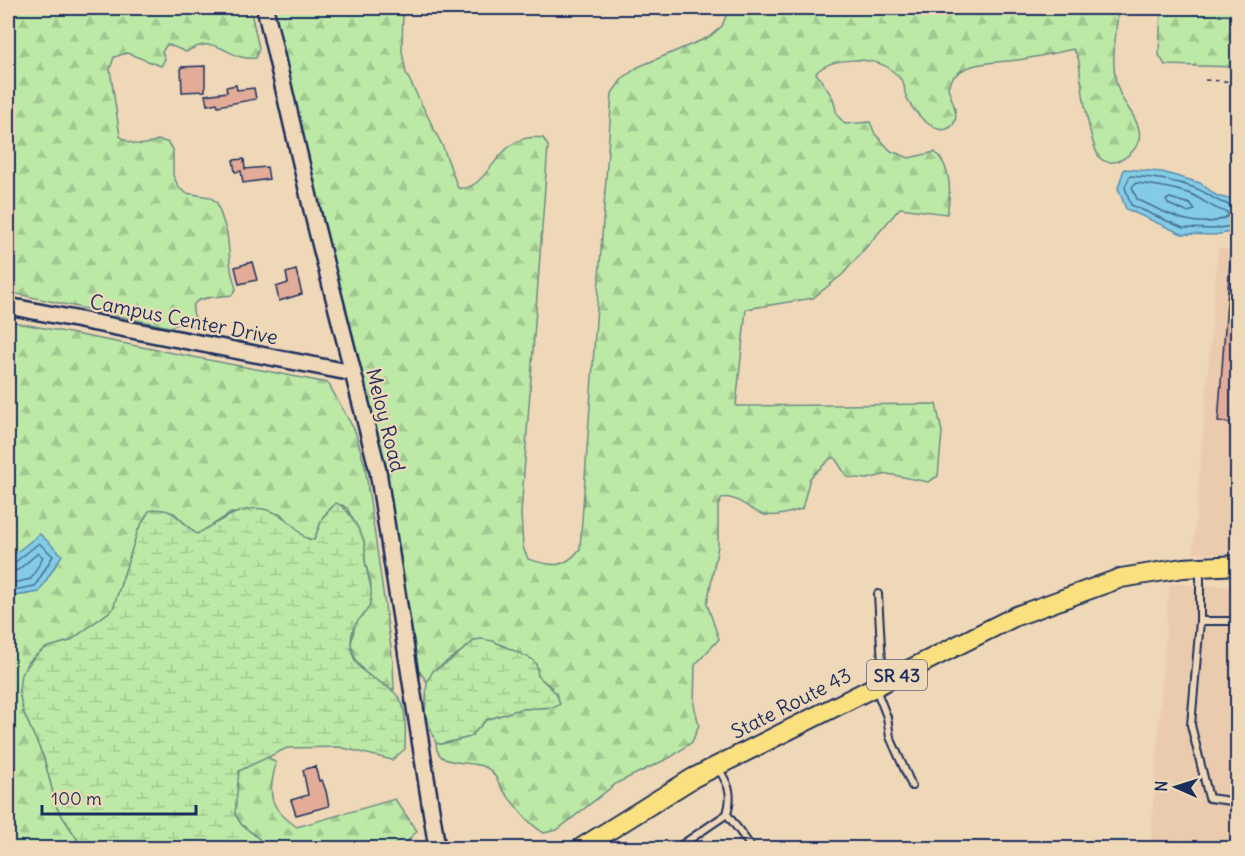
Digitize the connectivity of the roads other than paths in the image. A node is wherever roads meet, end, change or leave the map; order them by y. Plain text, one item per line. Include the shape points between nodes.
1 (265, 8) edge
2 (8, 306) edge
3 (353, 373) junction
4 (1238, 565) edge
5 (1200, 567) junction
6 (878, 594) dead end
7 (1200, 621) junction
8 (1238, 621) edge
9 (879, 684) junction
10 (717, 765) junction
11 (912, 786) dead end
12 (1238, 802) edge
13 (727, 813) junction
14 (590, 846) edge
15 (437, 849) edge
16 (677, 849) edge
17 (752, 849) edge

1 - 3 street, Meloy Road
2 - 3 street, Campus Center Drive
3 - 15 street, Meloy Road via 378,471
4 - 5 main road, State Route 43 / SR 43
5 - 7 lane
5 - 9 main road, State Route 43 / SR 43 via 1121,578 1056,600
6 - 9 lane
7 - 8 lane
7 - 12 lane via 1191,725 1209,798
9 - 10 main road, State Route 43 / SR 43
9 - 11 lane via 890,737
10 - 13 lane via 730,788 732,799
10 - 14 main road, State Route 43 / SR 43 via 641,808
13 - 16 lane
13 - 17 lane

